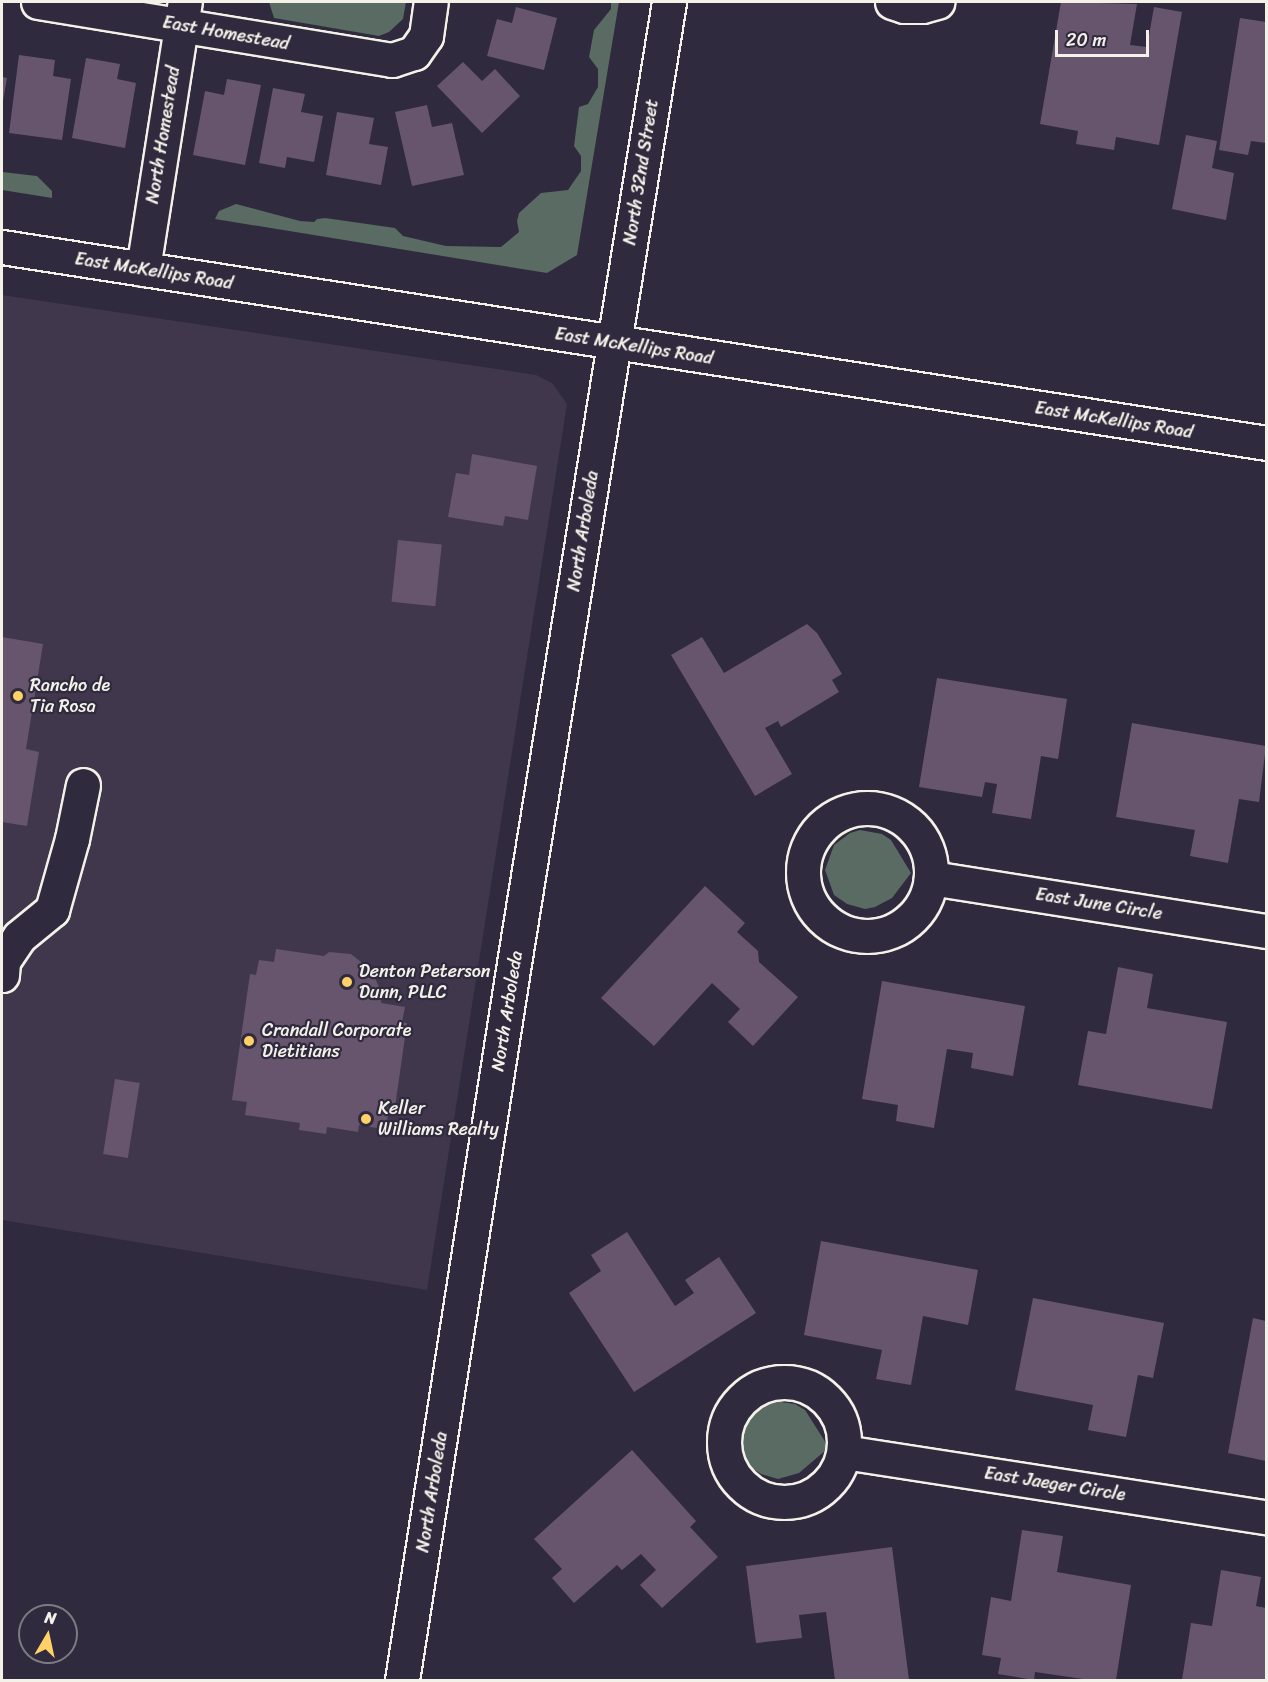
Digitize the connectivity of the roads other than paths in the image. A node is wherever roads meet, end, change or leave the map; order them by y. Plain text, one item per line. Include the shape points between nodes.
1 (38, 2) edge
2 (431, 2) edge
3 (669, 2) edge
4 (892, 2) edge
5 (937, 2) edge
6 (183, 13) edge
7 (2, 247) edge
8 (142, 269) junction
9 (614, 342) junction
10 (1266, 443) edge
11 (83, 785) dead end
12 (931, 878) dead end
13 (14, 927) edge
14 (1266, 931) edge
15 (2, 975) edge
16 (844, 1452) dead end
17 (1266, 1517) edge
18 (402, 1680) edge

1 - 6 street, East Homestead
2 - 6 street, East Homestead via 426,36 414,53 392,60
3 - 9 street, North 32nd Street
4 - 5 street via 904,6
6 - 8 street, North Homestead
7 - 8 street, East McKellips Road
8 - 9 street, East McKellips Road
9 - 10 street, East McKellips Road
9 - 18 street, North Arboleda
11 - 13 street via 52,910 41,921
12 - 14 street, East June Circle
13 - 15 street
16 - 17 street, East Jaeger Circle

